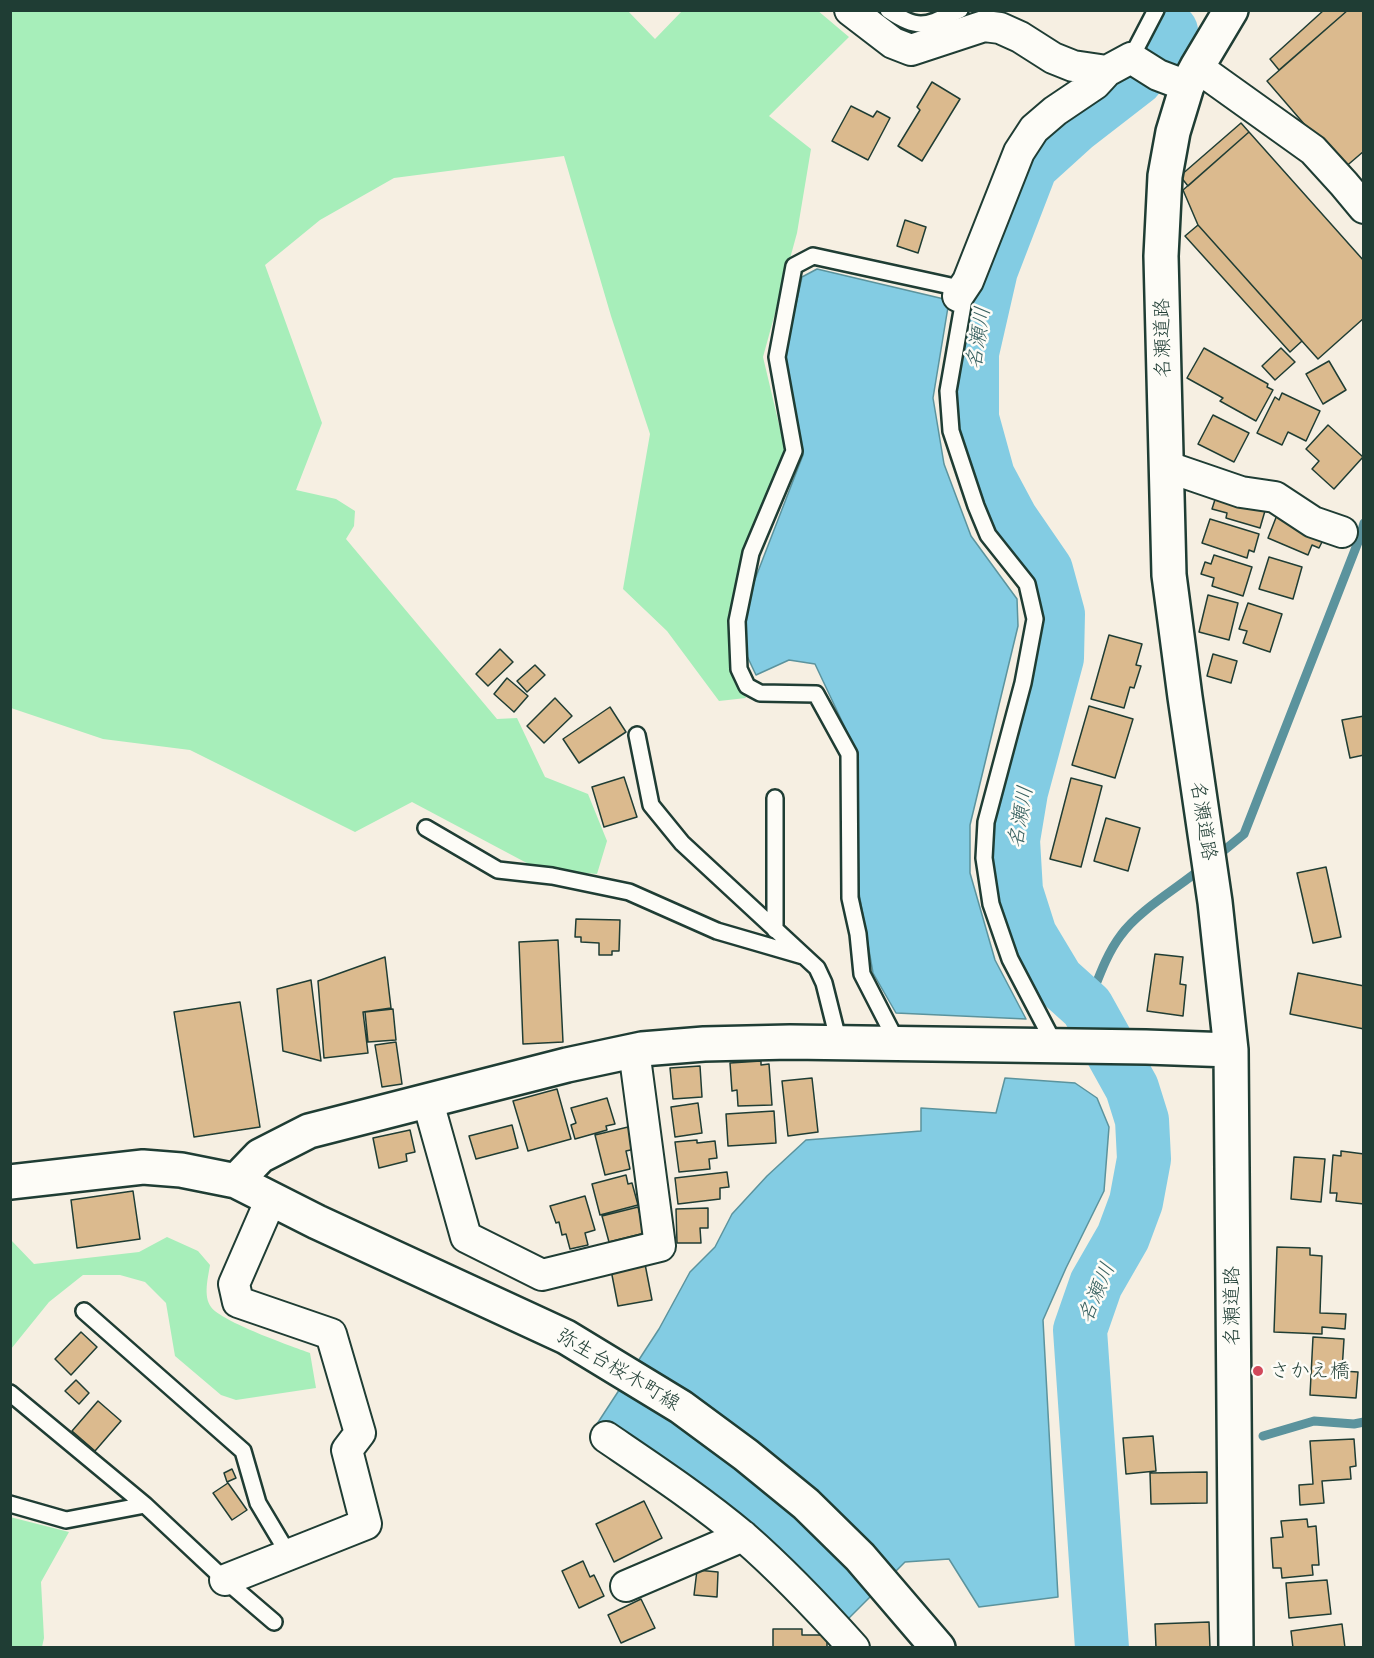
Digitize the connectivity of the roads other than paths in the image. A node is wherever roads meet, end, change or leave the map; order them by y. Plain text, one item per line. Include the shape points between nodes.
1 (850, 10) edge
2 (888, 10) edge
3 (960, 10) edge
4 (1156, 10) edge
5 (1231, 10) edge
6 (1119, 64) junction
7 (1181, 76) junction
8 (1364, 208) edge
9 (958, 296) junction
10 (1165, 466) junction
11 (1342, 532) dead end
12 (637, 735) dead end
13 (775, 798) dead end
14 (426, 828) dead end
15 (776, 930) junction
16 (803, 956) junction
17 (839, 1043) junction
18 (898, 1044) junction
19 (1063, 1046) junction
20 (634, 1050) junction
21 (1231, 1050) junction
22 (428, 1102) junction
23 (236, 1181) junction
24 (10, 1182) edge
25 (271, 1199) junction
26 (84, 1311) dead end
27 (10, 1394) edge
28 (606, 1437) dead end
29 (10, 1504) edge
30 (145, 1506) junction
31 (743, 1536) junction
32 (289, 1555) junction
33 (225, 1580) junction
34 (626, 1586) dead end
35 (274, 1622) dead end
36 (854, 1647) edge
37 (939, 1647) edge
38 (1236, 1647) edge

1 - 6 street via 893,43 911,50 984,26 1000,28 1073,66
2 - 3 lane via 907,23 928,24
4 - 6 lane
5 - 7 street, 名瀬道路
6 - 7 street
6 - 9 street via 1034,129 1019,152 968,281
7 - 8 street via 1313,150
7 - 10 street, 名瀬道路 via 1166,176 1161,256
9 - 18 lane via 955,287 813,256 794,266 777,357 794,451 751,553 737,621 739,669 747,686 760,693 816,693 849,754 850,898 862,974
9 - 19 lane via 963,305 948,391 951,431 988,535 1027,584 1035,619 1023,683 986,822 984,858 992,904 1010,959
10 - 11 street via 1241,492 1275,497 1313,522
10 - 21 street, 名瀬道路 via 1169,575 1214,893
12 - 15 lane via 651,805 682,843
13 - 15 lane
14 - 16 lane via 498,870 552,876 629,892 717,931
15 - 16 lane
16 - 17 lane via 817,968 824,983
17 - 18 street
17 - 20 street via 704,1044
18 - 19 street
19 - 21 street
20 - 22 street
20 - 22 street via 660,1246 542,1275 466,1237
21 - 38 street, 名瀬道路
22 - 23 street via 309,1131 260,1156
23 - 24 street, 弥生台桜木町線 via 143,1167
23 - 25 street, 弥生台桜木町線
25 - 32 street via 234,1284 238,1302 331,1335 360,1433 346,1450 366,1524
25 - 37 street, 弥生台桜木町線 via 566,1337 681,1407 806,1504 860,1557
26 - 32 lane via 243,1451 258,1503
27 - 30 lane
28 - 31 street
29 - 30 lane via 66,1520
30 - 33 lane
31 - 34 street
31 - 36 street
32 - 33 street
33 - 35 lane

